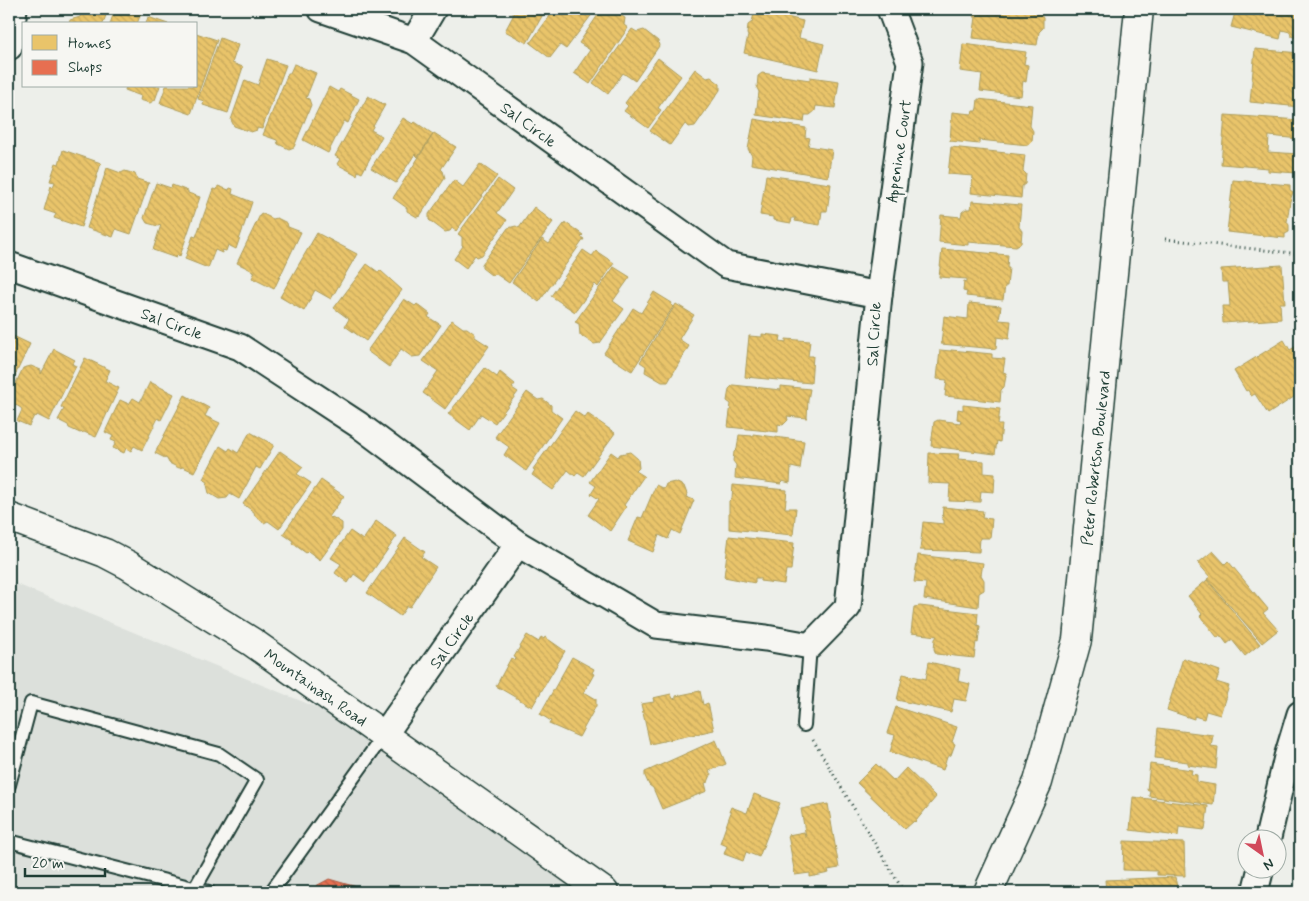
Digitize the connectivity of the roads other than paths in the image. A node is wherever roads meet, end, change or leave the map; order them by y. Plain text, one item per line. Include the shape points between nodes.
1 (14, 9) edge
2 (321, 9) edge
3 (433, 9) edge
4 (890, 9) edge
5 (1139, 9) edge
6 (414, 41) junction
7 (9, 47) edge
8 (9, 265) edge
9 (878, 296) junction
10 (9, 517) edge
11 (518, 544) junction
12 (810, 646) junction
13 (1300, 714) edge
14 (804, 725) road end
15 (384, 735) junction
16 (9, 785) edge
17 (1270, 828) edge
18 (9, 841) edge
19 (1258, 878) edge
20 (195, 888) junction
21 (209, 892) edge
22 (271, 892) edge
23 (604, 892) edge
24 (988, 892) edge
25 (1255, 892) edge

1 - 7 street
2 - 6 street, Sal Circle
3 - 6 street
4 - 9 street, Appenine Court via 910,62
5 - 24 street, Peter Robertson Boulevard via 1077,640 1038,782
6 - 9 street, Sal Circle via 726,265
8 - 11 street, Sal Circle via 240,347 359,425
9 - 12 street, Sal Circle via 848,606
10 - 15 street, Mountainash Road via 105,553 128,565 252,642
11 - 12 street, Sal Circle via 656,625
11 - 15 street, Sal Circle
12 - 14 lane
13 - 17 street
15 - 22 lane
15 - 23 street, Mountainash Road
16 - 20 lane via 31,703 219,754 257,780
18 - 20 lane
19 - 25 street
20 - 21 lane

